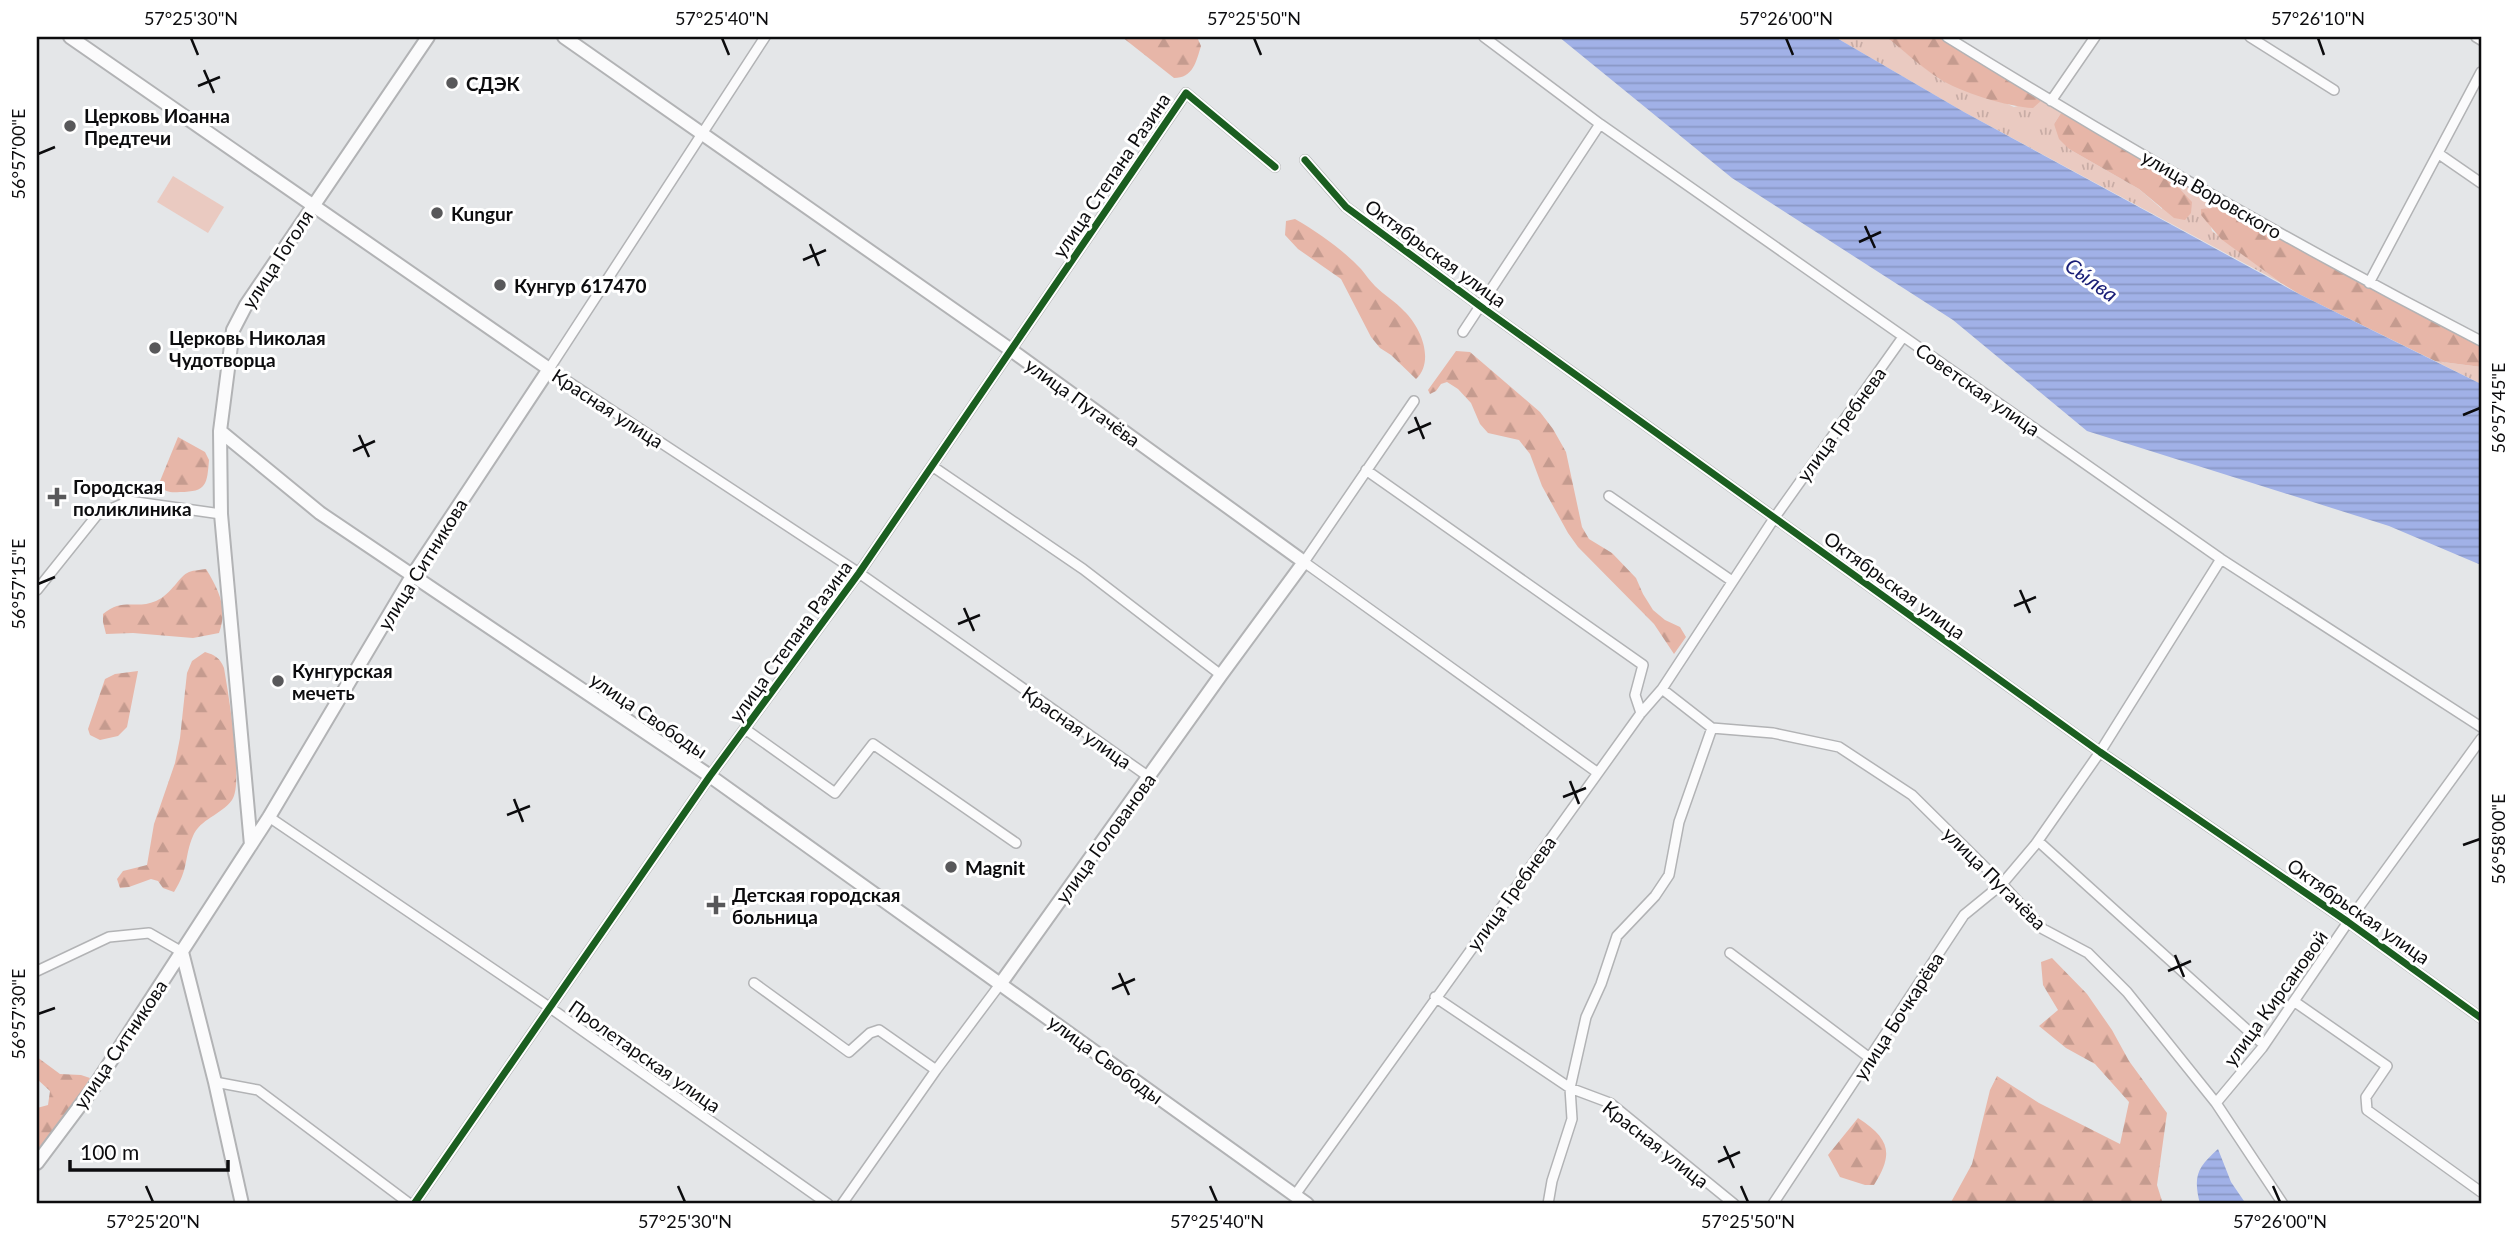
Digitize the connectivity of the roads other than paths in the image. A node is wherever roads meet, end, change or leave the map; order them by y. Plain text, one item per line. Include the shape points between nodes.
1 (70, 37) edge
2 (428, 37) edge
3 (564, 37) edge
4 (765, 37) edge
5 (1484, 37) edge
6 (1948, 37) edge
7 (2095, 37) edge
8 (2250, 37) edge
9 (2476, 37) edge
10 (2481, 40) edge
11 (2481, 72) edge
12 (2334, 90) dead end
13 (2051, 101) junction
14 (1600, 124) junction
15 (700, 134) junction
16 (2439, 154) junction
17 (1305, 160) dead end
18 (1275, 167) dead end
19 (2481, 183) edge
20 (313, 206) junction
21 (2369, 283) junction
22 (1480, 306) junction
23 (1463, 332) dead end
24 (1903, 337) junction
25 (2481, 341) edge
26 (1011, 351) junction
27 (549, 369) junction
28 (1414, 401) dead end
29 (220, 431) junction
30 (932, 466) junction
31 (1366, 470) junction
32 (1609, 496) dead end
33 (221, 514) junction
34 (1775, 517) junction
35 (2221, 559) junction
36 (1304, 562) junction
37 (859, 573) junction
38 (412, 576) junction
39 (1732, 581) junction
40 (37, 590) edge
41 (1221, 675) junction
42 (1662, 689) junction
43 (1641, 713) junction
44 (2481, 727) edge
45 (1712, 728) junction
46 (745, 729) junction
47 (2481, 739) edge
48 (2100, 751) junction
49 (1598, 773) junction
50 (710, 776) junction
51 (1149, 777) junction
52 (269, 817) junction
53 (2038, 841) junction
54 (1016, 843) dead end
55 (251, 845) junction
56 (2002, 884) junction
57 (2348, 922) junction
58 (182, 952) junction
59 (1730, 953) dead end
60 (37, 971) edge
61 (754, 983) dead end
62 (1001, 983) junction
63 (1435, 997) junction
64 (2295, 1002) junction
65 (549, 1007) junction
66 (2481, 1018) edge
67 (2264, 1045) junction
68 (1871, 1059) junction
69 (936, 1070) junction
70 (215, 1082) junction
71 (1570, 1088) junction
72 (2216, 1103) junction
73 (37, 1163) edge
74 (2481, 1192) edge
75 (1291, 1200) edge
76 (242, 1204) edge
77 (412, 1204) edge
78 (828, 1204) edge
79 (842, 1204) edge
80 (1307, 1204) edge
81 (1548, 1204) edge
82 (1734, 1204) edge
83 (1773, 1204) edge
84 (2283, 1204) edge

1 - 20 street, Красная улица
2 - 20 street, улица Гоголя
3 - 15 street, улица Пугачёва
4 - 15 street, улица Ситникова
5 - 14 street, Советская улица
6 - 13 street, улица Воровского
7 - 13 street
8 - 12 street
9 - 10 street
11 - 16 street
13 - 21 street, улица Воровского
14 - 22 street
14 - 24 street, Советская улица
15 - 26 street, улица Пугачёва
15 - 27 street, улица Ситникова
16 - 19 street
16 - 21 street
17 - 22 street, Октябрьская улица via 1346,207
18 - 26 street, улица Степана Разина via 1186,93
20 - 27 street, Красная улица
20 - 29 street, улица Гоголя via 233,330
21 - 25 street, улица Воровского
22 - 23 street
22 - 34 street, Октябрьская улица
24 - 34 street, улица Гребнева
24 - 35 street, Советская улица
26 - 30 street, улица Степана Разина
26 - 36 street, улица Пугачёва
27 - 37 street, Красная улица
27 - 38 street, улица Ситникова
28 - 31 street, улица Голованова
29 - 33 street, улица Гоголя
29 - 38 street, улица Свободы via 320,513
30 - 37 street, улица Степана Разина
30 - 41 street via 1083,569
31 - 36 street, улица Голованова
31 - 43 street via 1643,665 1635,695
32 - 39 street
33 - 40 street via 129,501 97,515
33 - 55 street, улица Гоголя
34 - 39 street, улица Гребнева
34 - 48 street, Октябрьская улица
35 - 44 street, Советская улица
35 - 48 street, улица Бочкарёва
36 - 41 street, улица Голованова
36 - 49 street, улица Пугачёва
37 - 46 street, улица Степана Разина
37 - 51 street, Красная улица
38 - 50 street, улица Свободы
38 - 52 street, улица Ситникова
39 - 42 street, улица Гребнева
41 - 51 street, улица Голованова
42 - 43 street, улица Гребнева
42 - 45 street
43 - 49 street, улица Гребнева
45 - 56 street, улица Пугачёва via 1773,733 1839,747 1912,795
45 - 71 street via 1678,821 1669,875 1656,896 1617,936 1586,1017
46 - 50 street, улица Степана Разина
46 - 54 street via 835,793 873,744
47 - 57 street, улица Кирсановой
48 - 53 street, улица Бочкарёва
48 - 57 street, Октябрьская улица
49 - 63 street, улица Гребнева
50 - 62 street, улица Свободы
50 - 65 street, улица Степана Разина
51 - 62 street, улица Голованова
52 - 55 street, улица Ситникова
52 - 65 street, Пролетарская улица
53 - 56 street, улица Бочкарёва
53 - 67 street
55 - 58 street, улица Ситникова
56 - 68 street, улица Бочкарёва via 1964,915
56 - 72 street, улица Пугачёва via 2043,929 2088,953 2127,992
57 - 64 street, улица Кирсановой
57 - 66 street, Октябрьская улица
58 - 60 street via 149,933 109,937
58 - 70 street
58 - 73 street, улица Ситникова via 94,1087
59 - 68 street
61 - 69 street via 849,1052 879,1030
62 - 69 street, улица Голованова
62 - 75 street, улица Свободы
63 - 71 street, Красная улица
63 - 75 street, улица Гребнева
64 - 67 street, улица Кирсановой
64 - 74 street, улица Кирсановой via 2387,1066 2366,1097 2367,1110
65 - 77 street, улица Степана Разина
65 - 78 street, Пролетарская улица
67 - 72 street, улица Кирсановой
68 - 83 street, улица Бочкарёва
69 - 79 street, улица Голованова
70 - 76 street
70 - 77 street via 258,1090
71 - 81 street via 1572,1119
71 - 82 street, Красная улица via 1610,1103
72 - 84 street, улица Пугачёва
75 - 80 street, улица Свободы

